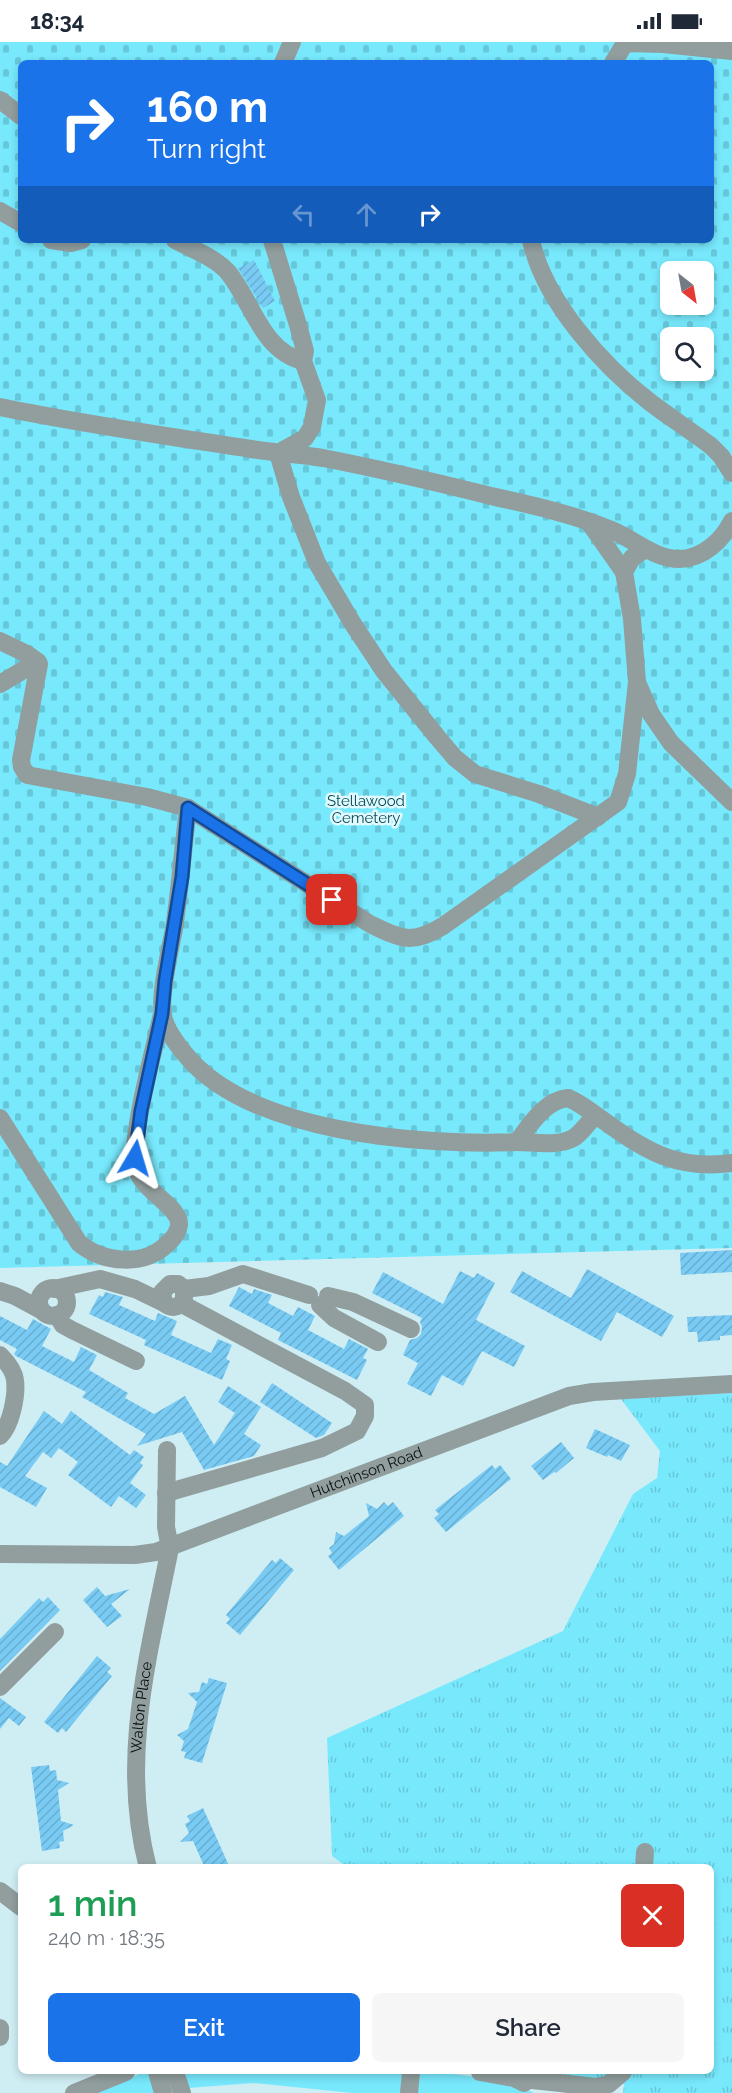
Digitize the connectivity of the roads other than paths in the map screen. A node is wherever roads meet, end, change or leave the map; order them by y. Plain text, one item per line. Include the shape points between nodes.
1 (292, 42) edge
2 (625, 42) edge
3 (732, 51) edge
4 (284, 60) edge
5 (615, 60) edge
6 (1, 101) edge
7 (18, 114) edge
8 (0, 211) edge
9 (18, 222) edge
10 (181, 243) edge
11 (273, 243) edge
12 (532, 243) edge
13 (303, 361) junction
14 (0, 407) edge
15 (278, 453) junction
16 (732, 473) edge
17 (732, 521) edge
18 (589, 522) junction
19 (645, 549) junction
20 (624, 572) junction
21 (0, 641) edge
22 (38, 662) junction
23 (637, 682) junction
24 (0, 684) edge
25 (732, 802) edge
26 (188, 808) junction
27 (598, 817) junction
28 (162, 1014) junction
29 (595, 1115) junction
30 (0, 1118) edge
31 (517, 1142) junction
32 (732, 1163) edge
33 (7, 1293) edge
34 (177, 1296) junction
35 (319, 1299) junction
36 (53, 1301) junction
37 (411, 1329) dead end
38 (378, 1342) dead end
39 (0, 1355) edge
40 (136, 1361) dead end
41 (732, 1384) edge
42 (0, 1415) edge
43 (0, 1436) edge
44 (167, 1450) dead end
45 (166, 1493) junction
46 (170, 1548) junction
47 (0, 1554) edge
48 (55, 1632) dead end
49 (0, 1687) edge
50 (147, 1864) edge
51 (0, 1891) edge
52 (18, 1905) edge
53 (0, 2028) edge
54 (0, 2037) edge
55 (121, 2074) edge
56 (158, 2074) edge
57 (176, 2074) edge
58 (411, 2074) edge
59 (491, 2074) edge
60 (621, 2074) edge
61 (623, 2074) edge
62 (514, 2078) junction
63 (74, 2093) edge
64 (163, 2093) edge
65 (182, 2093) edge
66 (409, 2093) edge
67 (546, 2093) edge
68 (620, 2093) edge

1 - 4 street
2 - 3 street
2 - 5 street
6 - 7 street
8 - 9 street
10 - 13 street via 225,269 265,332 293,359
11 - 13 street via 305,351
12 - 16 street via 543,275 585,338 632,387 711,446
13 - 15 street via 317,400 312,427 305,438
14 - 15 street
15 - 18 street via 404,475
15 - 27 street via 317,563 384,671 455,758 475,774
17 - 19 street via 716,544 692,556 671,558
18 - 19 street
18 - 20 street
19 - 20 street via 632,558
20 - 23 street
21 - 22 street
22 - 24 street
22 - 26 street via 21,760 27,775
23 - 25 street via 651,714 671,744
23 - 27 street via 623,790 618,802
26 - 27 street via 370,924 406,939 429,935
26 - 28 street
28 - 30 street via 135,1158 142,1181 179,1219 178,1231 160,1252 142,1259 121,1259 87,1250
28 - 31 street via 189,1059 208,1078 243,1100 338,1129 432,1141
29 - 31 street via 577,1136 567,1140
29 - 31 street via 571,1099 558,1100
29 - 32 street via 661,1156 684,1164
33 - 36 street
34 - 35 street via 248,1274
34 - 36 street via 100,1279 76,1286
34 - 45 street via 345,1391 365,1405 365,1416 357,1431 322,1448
35 - 37 street via 353,1302
35 - 38 street via 333,1318
36 - 40 street via 63,1325
39 - 43 street via 10,1367 15,1383 9,1424
41 - 46 street, Hutchinson Road via 569,1396
42 - 43 street
44 - 45 street, Walton Place
45 - 46 street, Walton Place
46 - 47 street, Hutchinson Road via 135,1556
46 - 50 street, Walton Place via 136,1734 138,1826
48 - 49 street
51 - 52 street
53 - 54 street
55 - 63 street
56 - 64 street
57 - 65 street
58 - 66 street
59 - 62 street
60 - 62 street via 609,2084 596,2087
61 - 68 street
62 - 67 street

